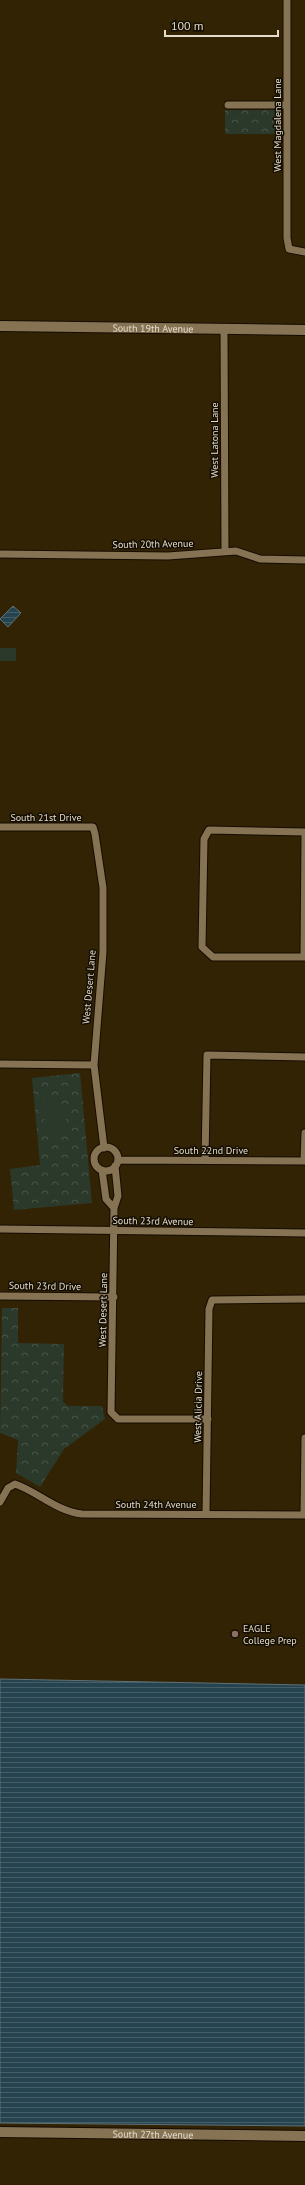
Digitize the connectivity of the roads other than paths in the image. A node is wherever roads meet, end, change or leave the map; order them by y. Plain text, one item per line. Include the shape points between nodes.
1 (287, 0) edge
2 (228, 105) dead end
3 (287, 105) junction
4 (305, 252) edge
5 (0, 326) edge
6 (224, 328) junction
7 (305, 330) edge
8 (225, 551) junction
9 (0, 554) edge
10 (305, 560) edge
11 (0, 828) edge
12 (93, 828) joint
13 (305, 832) edge
14 (304, 957) edge
15 (305, 1057) edge
16 (0, 1064) edge
17 (94, 1065) junction
18 (305, 1132) edge
19 (104, 1148) junction
20 (205, 1160) junction
21 (304, 1161) edge
22 (116, 1163) junction
23 (102, 1170) junction
24 (104, 1187) junction
25 (118, 1187) junction
26 (114, 1208) junction
27 (0, 1229) edge
28 (114, 1230) junction
29 (305, 1233) edge
30 (0, 1296) edge
31 (114, 1297) junction
32 (305, 1299) edge
33 (208, 1419) junction
34 (305, 1438) edge
35 (0, 1502) edge
36 (206, 1514) junction
37 (305, 1515) edge
38 (0, 2132) edge
39 (305, 2136) edge

1 - 3 street, West Magdalena Lane
2 - 3 street
3 - 4 street, West Magdalena Lane via 289,250
5 - 6 main road, South 19th Avenue
6 - 7 main road, South 19th Avenue
6 - 8 street, West Latona Lane
8 - 9 street, South 20th Avenue via 168,556
8 - 10 street, South 20th Avenue via 241,552 260,559
11 - 12 street, South 21st Drive
12 - 17 street, West Desert Lane via 103,888 103,952
13 - 14 street
13 - 14 street via 209,830 204,839 202,947 213,957
15 - 20 street via 207,1055
16 - 17 street
17 - 19 street, West Desert Lane
18 - 21 street
19 - 22 street via 113,1150
19 - 23 street via 97,1152 95,1158 96,1165
20 - 21 street, South 22nd Drive
20 - 22 street, South 22nd Drive
22 - 23 street via 109,1170
22 - 25 street, West Desert Lane
23 - 24 street, West Desert Lane
24 - 25 street
24 - 26 street, West Desert Lane via 106,1199
25 - 26 street, West Desert Lane via 118,1202
26 - 28 street, West Desert Lane
27 - 28 street, South 23rd Avenue
28 - 29 street, South 23rd Avenue
28 - 31 street, West Desert Lane
30 - 31 street, South 23rd Drive
31 - 33 street, West Desert Lane via 111,1412 118,1419
32 - 33 street, West Alicia Drive via 212,1300 209,1309
33 - 36 street, West Alicia Drive
34 - 37 street
35 - 36 street, South 24th Avenue via 8,1488 15,1484 71,1512
36 - 37 street, South 24th Avenue
38 - 39 main road, South 27th Avenue

